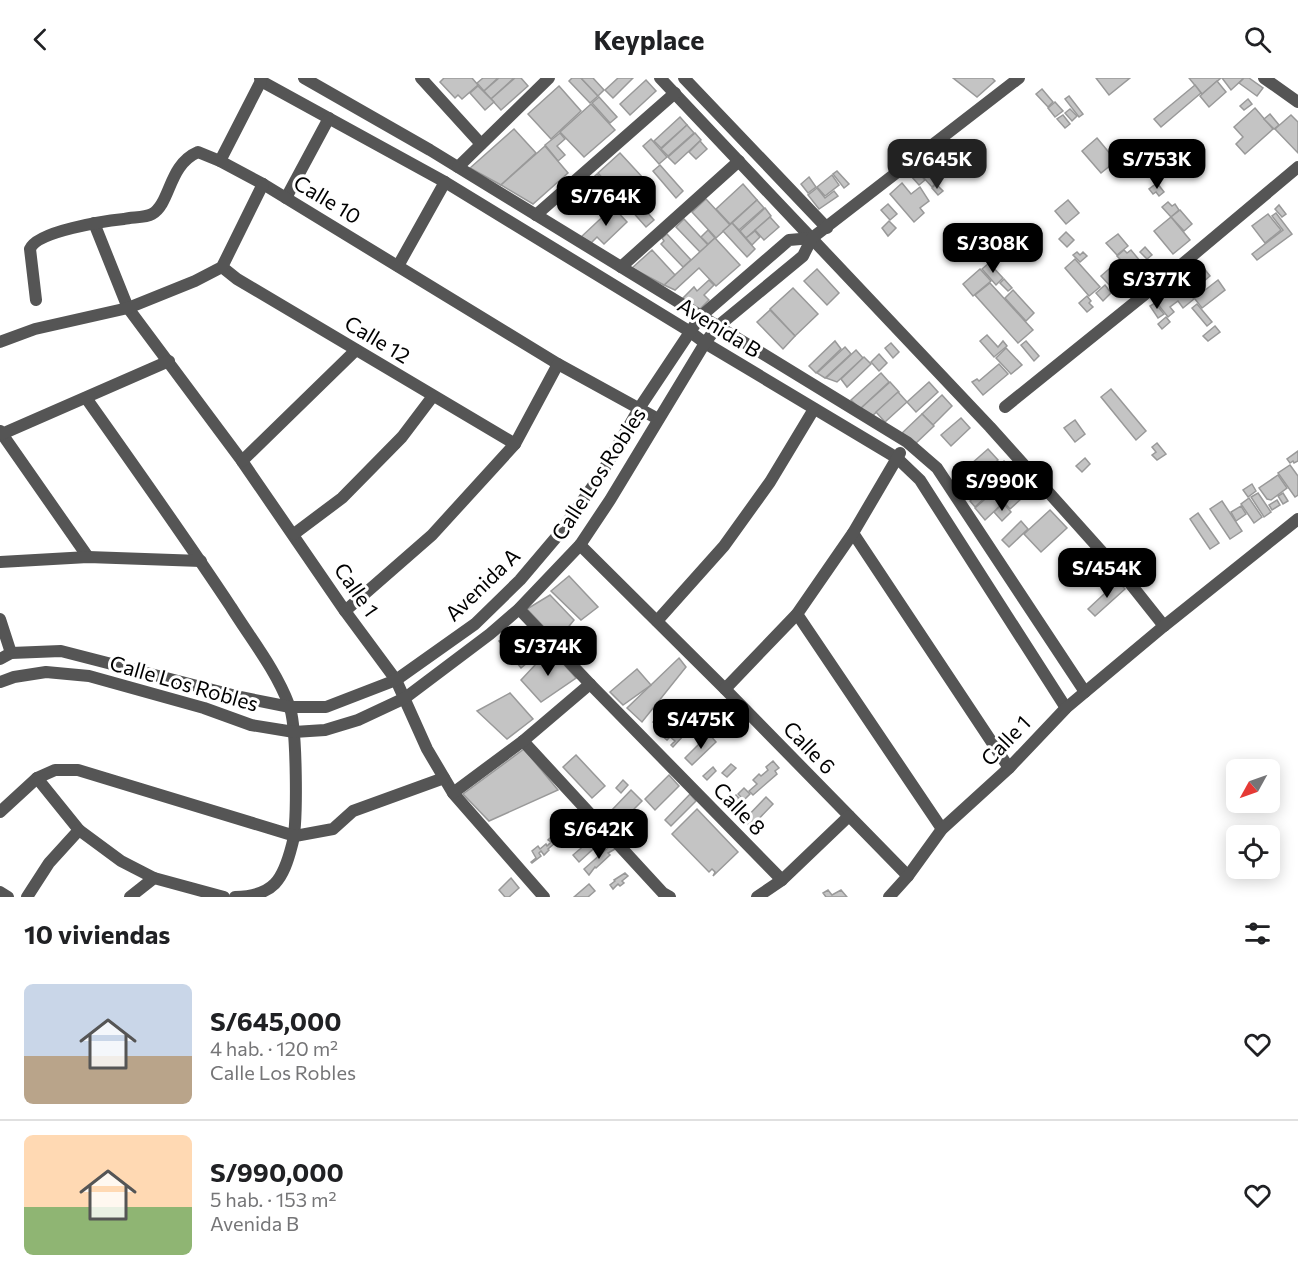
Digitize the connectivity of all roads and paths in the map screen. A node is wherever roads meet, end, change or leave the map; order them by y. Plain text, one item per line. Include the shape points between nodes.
1 (304, 78) edge
2 (421, 78) edge
3 (660, 78) edge
4 (684, 78) edge
5 (1019, 78) edge
6 (1264, 78) edge
7 (260, 80) edge
8 (541, 81) edge
9 (675, 93) junction
10 (1298, 102) edge
11 (329, 118) junction
12 (481, 144) junction
13 (430, 150) junction
14 (220, 161) junction
15 (739, 161) junction
16 (458, 167) junction
17 (1298, 167) edge
18 (419, 168) junction
19 (445, 182) junction
20 (263, 184) junction
21 (286, 198) junction
22 (536, 214) junction
23 (94, 223) junction
24 (827, 228) junction
25 (812, 238) junction
26 (398, 266) junction
27 (222, 267) junction
28 (621, 267) junction
29 (36, 300) dead end
30 (128, 308) junction
31 (700, 317) junction
32 (717, 327) junction
33 (689, 332) junction
34 (0, 342) edge
35 (705, 343) junction
36 (356, 350) junction
37 (169, 362) junction
38 (558, 364) junction
39 (433, 396) junction
40 (86, 398) junction
41 (640, 407) junction
42 (1005, 407) dead end
43 (814, 410) junction
44 (658, 418) junction
45 (1, 432) edge
46 (907, 442) junction
47 (515, 444) junction
48 (897, 458) junction
49 (242, 461) junction
50 (1298, 519) edge
51 (853, 533) junction
52 (294, 534) junction
53 (580, 545) junction
54 (88, 557) junction
55 (201, 561) junction
56 (0, 562) edge
57 (519, 609) junction
58 (345, 611) junction
59 (797, 614) junction
60 (0, 619) edge
61 (657, 621) junction
62 (1164, 626) junction
63 (6, 656) edge
64 (396, 680) junction
65 (0, 682) edge
66 (590, 684) junction
67 (725, 689) junction
68 (1085, 692) junction
69 (405, 698) junction
70 (290, 707) junction
71 (1066, 708) junction
72 (294, 732) junction
73 (523, 741) junction
74 (1009, 768) junction
75 (37, 778) junction
76 (444, 778) junction
77 (453, 793) junction
78 (0, 812) edge
79 (849, 816) junction
80 (942, 829) junction
81 (79, 830) junction
82 (295, 836) junction
83 (908, 876) junction
84 (154, 878) junction
85 (782, 880) junction
86 (0, 892) edge
87 (8, 897) edge
88 (27, 897) edge
89 (130, 897) edge
90 (224, 897) edge
91 (235, 897) edge
92 (544, 897) edge
93 (670, 897) edge
94 (757, 897) edge
95 (889, 897) edge

1 - 13 street, Avenida B
2 - 12 street
3 - 9 street
4 - 24 street
5 - 24 street, Calle Los Robles
6 - 10 street
7 - 11 street, Avenida B
7 - 14 street
8 - 12 street
9 - 15 street
9 - 22 street
11 - 18 street, Avenida B
11 - 21 street
12 - 16 street
13 - 16 street, Avenida B
13 - 18 street
14 - 20 street, Calle 10
14 - 23 street, Calle 10 via 198,152 191,155 151,214
15 - 25 street
15 - 28 street
16 - 22 street, Avenida B
17 - 42 street
18 - 19 street, Avenida B
19 - 26 street
19 - 33 street, Avenida B
20 - 21 street, Calle 10
20 - 27 street
21 - 26 street, Calle 10
22 - 28 street, Avenida B
23 - 29 street, Calle 10 via 32,243
23 - 30 street, Calle 1
24 - 25 street, Calle Los Robles
25 - 31 street, Avenida A via 789,240
25 - 32 street, Calle Los Robles via 803,256
25 - 62 street via 990,427
26 - 38 street, Calle 10
27 - 30 street
27 - 36 street, Calle 12
28 - 31 street, Avenida B
30 - 34 street via 35,329
30 - 37 street, Calle 1
31 - 32 street, Avenida B
31 - 33 street, Avenida A
32 - 35 street, Calle Los Robles
32 - 46 street, Avenida B
33 - 35 street, Avenida B
33 - 41 street, Avenida A
35 - 43 street, Avenida B
35 - 44 street, Calle Los Robles
36 - 39 street, Calle 12
36 - 49 street
37 - 40 street
37 - 49 street, Calle 1
38 - 41 street, Calle 10
38 - 47 street
39 - 47 street, Calle 12
39 - 52 street via 402,437 342,498
40 - 45 street
40 - 55 street
41 - 44 street, Calle 10
41 - 64 street, Avenida A via 600,476 520,580 475,624
43 - 48 street, Avenida B
43 - 61 street via 770,482 724,546
44 - 53 street, Calle Los Robles
45 - 54 street
46 - 48 street
46 - 68 street, Avenida B via 937,468
47 - 58 street via 432,535
48 - 51 street
48 - 71 street, Avenida B via 920,480
49 - 52 street, Calle 1
50 - 62 street, Calle 1
51 - 59 street
51 - 74 street
52 - 58 street, Calle 1
53 - 57 street, Calle Los Robles
53 - 61 street, Calle 6
54 - 55 street
54 - 56 street
55 - 70 street via 274,673
57 - 66 street, Calle 8
57 - 69 street, Calle Los Robles
58 - 64 street, Calle 1
59 - 67 street
59 - 80 street
60 - 63 street
61 - 67 street, Calle 6
62 - 68 street, Calle 1
63 - 70 street, Avenida A via 62,651
64 - 69 street, Calle 1
64 - 70 street, Avenida A via 326,707
65 - 72 street, Calle Los Robles via 46,672 89,676 251,725
66 - 73 street
66 - 85 street, Calle 8
67 - 79 street, Calle 6
68 - 71 street, Calle 1
69 - 72 street, Calle Los Robles via 358,720 325,730
69 - 76 street, Calle 1
70 - 72 street
71 - 74 street, Calle 1
72 - 82 street
73 - 77 street
73 - 93 street
74 - 80 street, Calle 1
75 - 78 street
75 - 81 street
75 - 82 street via 55,770 78,770
76 - 77 street, Calle 1
76 - 82 street via 353,811 333,829
77 - 92 street, Calle 1
79 - 83 street, Calle 6
79 - 85 street
80 - 83 street, Calle 1
81 - 84 street via 121,861
81 - 88 street via 49,863
82 - 91 street via 285,871 269,889 252,897
83 - 95 street, Calle 1
84 - 89 street
84 - 90 street
85 - 94 street
86 - 87 street

